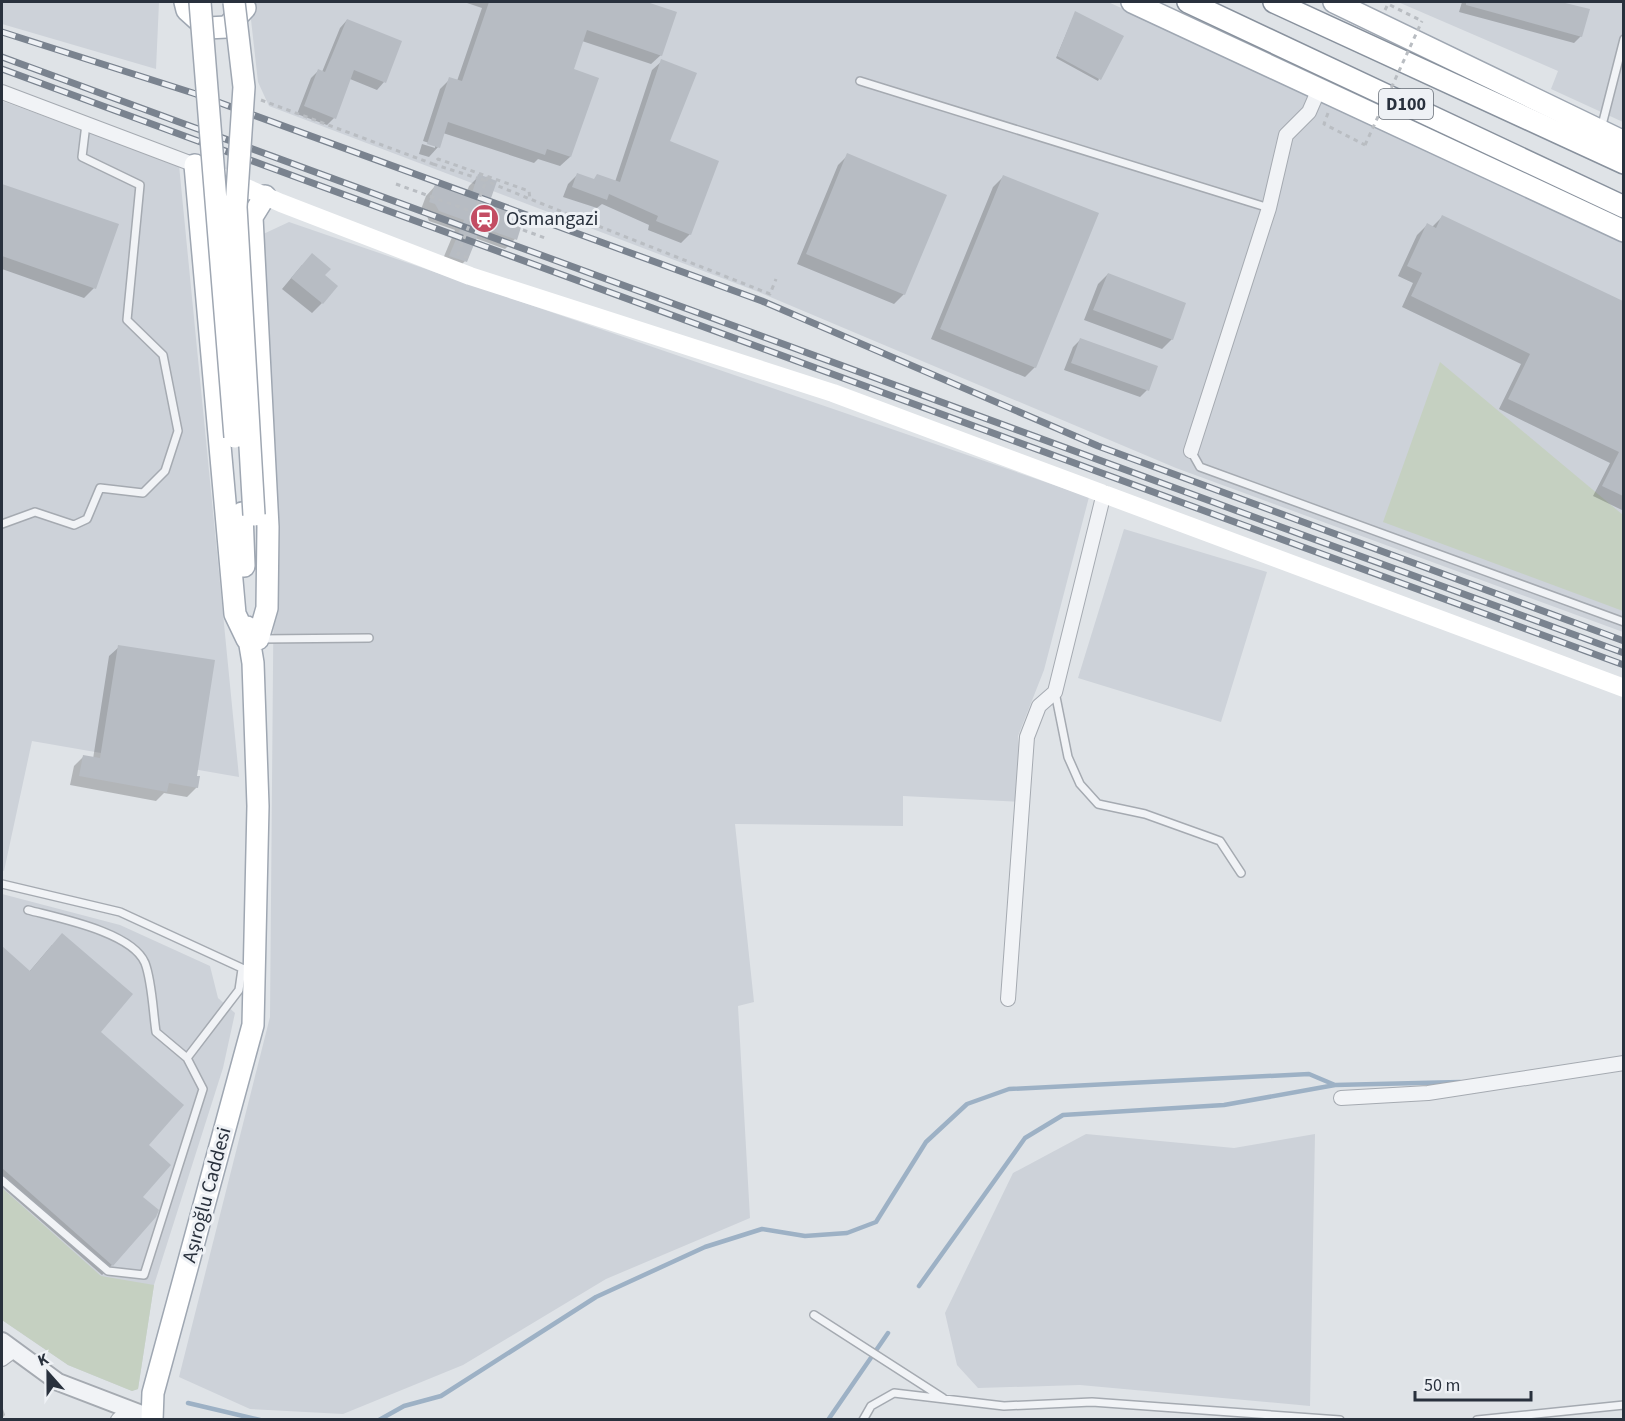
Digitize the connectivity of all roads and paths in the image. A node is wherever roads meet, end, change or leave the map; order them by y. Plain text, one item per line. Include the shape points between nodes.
1 (185, 2) edge
2 (200, 2) edge
3 (234, 2) edge
4 (244, 2) edge
5 (1132, 2) edge
6 (1188, 2) edge
7 (1274, 2) edge
8 (1334, 2) edge
9 (1388, 4) dead end
10 (1288, 7) edge
11 (1623, 39) edge
12 (860, 81) dead end
13 (1319, 89) junction
14 (2, 92) edge
15 (252, 97) dead end
16 (86, 123) junction
17 (1324, 123) dead end
18 (1600, 131) junction
19 (1623, 141) edge
20 (1623, 163) edge
21 (433, 164) junction
22 (195, 165) junction
23 (487, 179) junction
24 (396, 184) dead end
25 (265, 196) junction
26 (530, 199) junction
27 (1623, 207) edge
28 (1269, 208) junction
29 (474, 212) junction
30 (1623, 231) edge
31 (548, 239) dead end
32 (468, 258) dead end
33 (776, 279) dead end
34 (1191, 451) joint
35 (1104, 493) junction
36 (248, 514) junction
37 (2, 524) edge
38 (1623, 622) edge
39 (369, 638) dead end
40 (252, 639) junction
41 (1623, 688) edge
42 (1055, 692) junction
43 (1241, 873) dead end
44 (2, 884) edge
45 (28, 910) dead end
46 (248, 970) junction
47 (1008, 999) dead end
48 (187, 1058) junction
49 (1623, 1063) edge
50 (1341, 1098) dead end
51 (2, 1180) edge
52 (813, 1315) dead end
53 (6, 1350) edge
54 (945, 1400) junction
55 (1623, 1405) edge
56 (123, 1415) edge
57 (153, 1419) edge
58 (863, 1419) edge
59 (1340, 1419) edge
60 (1477, 1419) edge

1 - 4 main road via 187,10 207,28 218,29 227,27 245,11
2 - 36 main road, bridge
3 - 36 main road, bridge via 244,87 236,207
5 - 13 main road
6 - 27 main road, D100
7 - 10 main road, D100
8 - 18 main road
9 - 17 path, bridge via 1422,21 1365,145
10 - 20 main road, D100
11 - 18 lane
12 - 28 lane
13 - 28 street via 1309,112 1286,135
13 - 30 main road
14 - 16 street
15 - 21 path
16 - 22 street
16 - 37 lane via 82,157 140,185 127,320 163,355 178,431 165,471 143,493 100,488 87,519 75,525 35,512
18 - 19 main road
21 - 23 path, bridge
21 - 23 path via 438,159
22 - 25 main road
22 - 40 main road via 235,614
23 - 26 path
23 - 26 path via 529,191
23 - 29 path, bridge
24 - 29 path
25 - 35 main road via 470,276 832,393
25 - 40 main road via 252,217 268,527 267,608
26 - 33 path via 770,294
28 - 34 street
29 - 31 path
29 - 32 path, bridge via 458,254
34 - 38 lane via 1200,467
35 - 41 main road
35 - 42 street
36 - 40 main road
39 - 40 lane
40 - 46 main road, Aşıroğlu Caddesi via 258,806
42 - 43 lane via 1068,757 1080,784 1098,804 1145,814 1220,841
42 - 47 street via 1039,706 1027,737
44 - 46 lane via 120,912
45 - 48 lane via 82,924 132,945 144,962 156,1032
46 - 48 lane via 238,990
46 - 57 main road, Aşıroğlu Caddesi via 253,1025 153,1393
48 - 51 lane via 202,1089 144,1275 108,1271
49 - 50 street via 1428,1093
52 - 54 lane
53 - 56 street
54 - 58 lane via 894,1393 871,1406
54 - 59 lane via 1004,1406 1092,1402
55 - 60 lane
56 - 57 street

